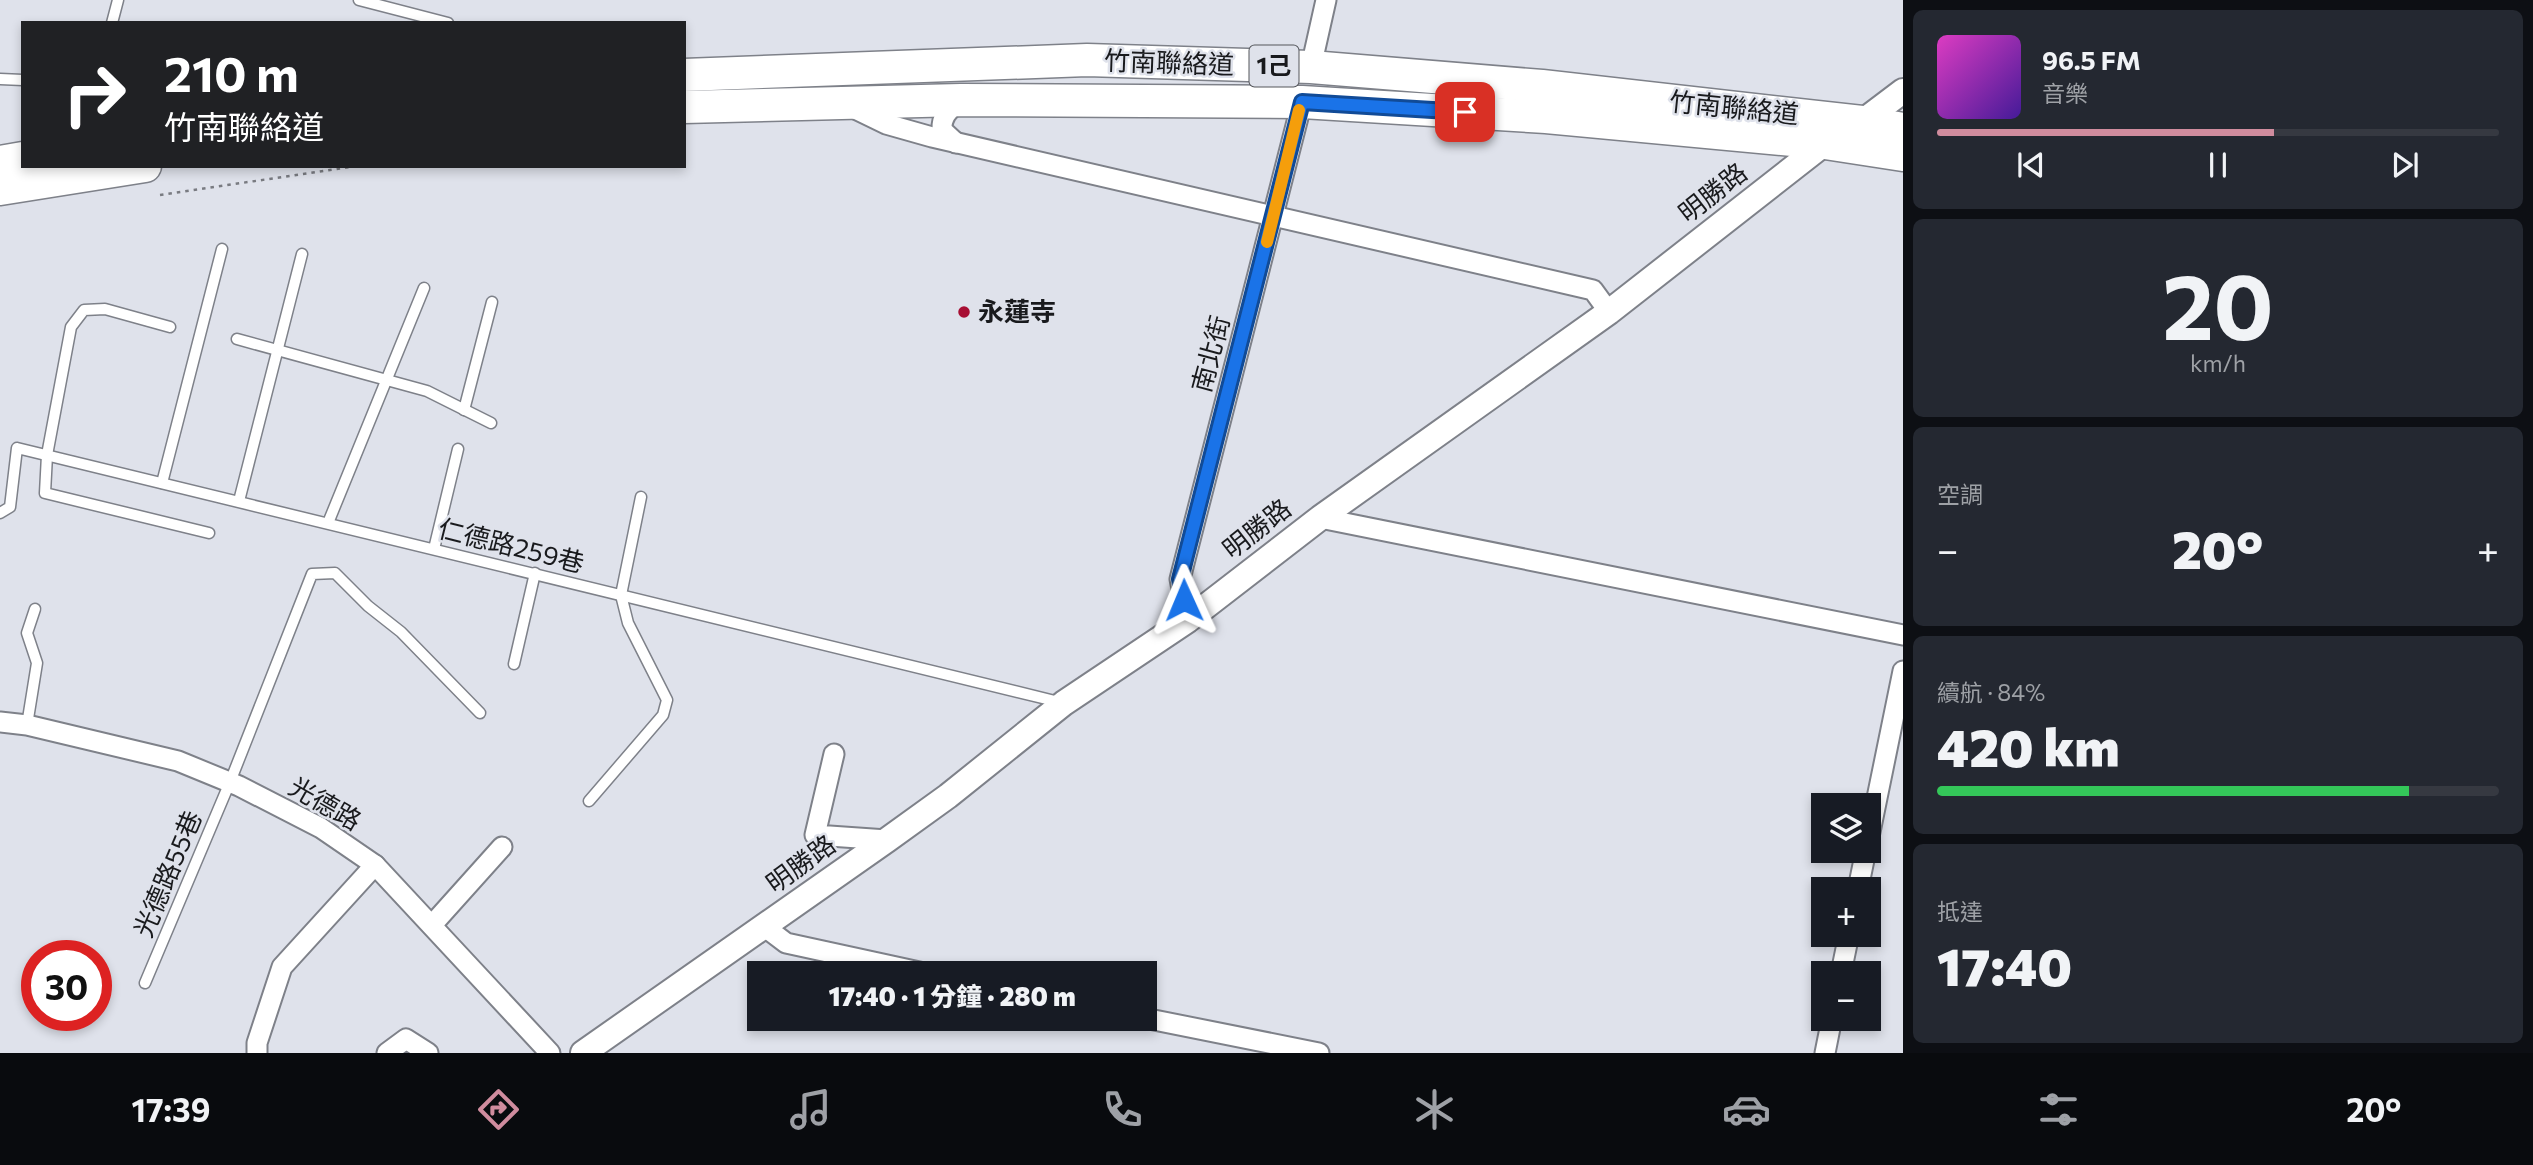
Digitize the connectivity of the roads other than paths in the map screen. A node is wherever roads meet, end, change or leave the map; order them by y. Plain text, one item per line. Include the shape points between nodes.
1 (118, 0) edge
2 (359, 0) edge
3 (1326, 0) edge
4 (113, 21) edge
5 (440, 21) edge
6 (1311, 68) junction
7 (686, 75) edge
8 (0, 79) edge
9 (21, 80) edge
10 (1903, 90) edge
11 (961, 100) junction
12 (1302, 102) junction
13 (845, 103) junction
14 (686, 107) edge
15 (1862, 122) junction
16 (1903, 129) edge
17 (956, 143) junction
18 (1825, 143) junction
19 (1903, 155) edge
20 (21, 158) edge
21 (0, 162) edge
22 (132, 168) edge
23 (0, 189) edge
24 (1274, 217) junction
25 (222, 249) dead end
26 (302, 254) dead end
27 (424, 288) dead end
28 (492, 302) dead end
29 (1609, 312) junction
30 (170, 327) dead end
31 (237, 339) dead end
32 (279, 351) junction
33 (388, 381) junction
34 (464, 410) junction
35 (491, 424) dead end
36 (458, 449) dead end
37 (47, 455) junction
38 (162, 483) junction
39 (641, 497) dead end
40 (239, 501) junction
41 (0, 513) edge
42 (1320, 518) junction
43 (328, 523) junction
44 (209, 533) dead end
45 (434, 549) junction
46 (535, 573) junction
47 (621, 594) junction
48 (35, 609) dead end
49 (1188, 620) junction
50 (1903, 635) edge
51 (514, 664) dead end
52 (1903, 671) edge
53 (1064, 703) junction
54 (480, 713) dead end
55 (0, 722) edge
56 (27, 725) junction
57 (834, 754) dead end
58 (230, 782) junction
59 (1878, 793) edge
60 (589, 801) dead end
61 (887, 840) junction
62 (502, 848) dead end
63 (375, 865) junction
64 (432, 925) junction
65 (765, 927) junction
66 (869, 961) edge
67 (145, 983) dead end
68 (1157, 1021) edge
69 (1829, 1031) edge
70 (257, 1053) edge
71 (387, 1053) edge
72 (428, 1053) edge
73 (551, 1053) edge
74 (583, 1053) edge
75 (1319, 1053) edge
76 (1825, 1053) edge

1 - 4 lane
2 - 5 lane
3 - 6 street
6 - 7 main road, 竹南聯絡道 / 1己 via 1087,60
6 - 15 main road, 竹南聯絡道 / 1己 via 1542,86
8 - 9 lane
10 - 15 street, 明勝路
11 - 12 main road, 竹南聯絡道 / 1己
11 - 13 main road, 竹南聯絡道 / 1己
11 - 17 street via 941,121 942,130
12 - 18 main road, 竹南聯絡道 / 1己 via 1546,117
12 - 24 street, 南北街
13 - 14 main road, 竹南聯絡道 / 1己
13 - 17 street via 886,124
15 - 16 main road, 竹南聯絡道 / 1己
15 - 18 street, 明勝路
17 - 24 street
18 - 19 main road, 竹南聯絡道 / 1己
18 - 29 street, 明勝路
20 - 21 main road
22 - 23 main road
24 - 29 street via 1594,290
24 - 49 street, 南北街 via 1180,579
25 - 38 lane
26 - 32 lane
27 - 33 lane
28 - 34 lane
29 - 42 street, 明勝路
30 - 37 lane via 105,309 84,310 71,327
31 - 32 lane
32 - 33 lane
32 - 40 lane
33 - 34 lane via 427,391
33 - 43 lane
34 - 35 lane
36 - 45 lane
37 - 38 lane, 仁德路259巷
37 - 41 lane, 仁德路259巷 via 18,448 10,507
37 - 44 lane via 45,493
38 - 40 lane, 仁德路259巷
39 - 47 lane
40 - 43 lane, 仁德路259巷
42 - 49 street, 明勝路
42 - 50 street
43 - 45 lane, 仁德路259巷
45 - 46 lane, 仁德路259巷
46 - 47 lane, 仁德路259巷
46 - 51 lane
47 - 53 lane, 仁德路259巷
47 - 60 lane via 628,623 667,700 663,715
48 - 56 lane via 27,633 37,663
49 - 53 street, 明勝路
52 - 59 street
53 - 61 street, 明勝路
54 - 58 lane, 光德路55巷 via 335,573 312,574
55 - 56 street, 光德路
56 - 58 street, 光德路 via 178,761
57 - 61 street via 815,835
58 - 63 street, 光德路 via 321,828
58 - 67 lane, 光德路55巷
61 - 65 street, 明勝路
62 - 64 street
63 - 64 street, 光德路
63 - 70 street via 282,967
64 - 73 street, 光德路
65 - 66 street via 786,943
65 - 74 street, 明勝路
68 - 75 street
69 - 76 street
71 - 72 street via 406,1039

